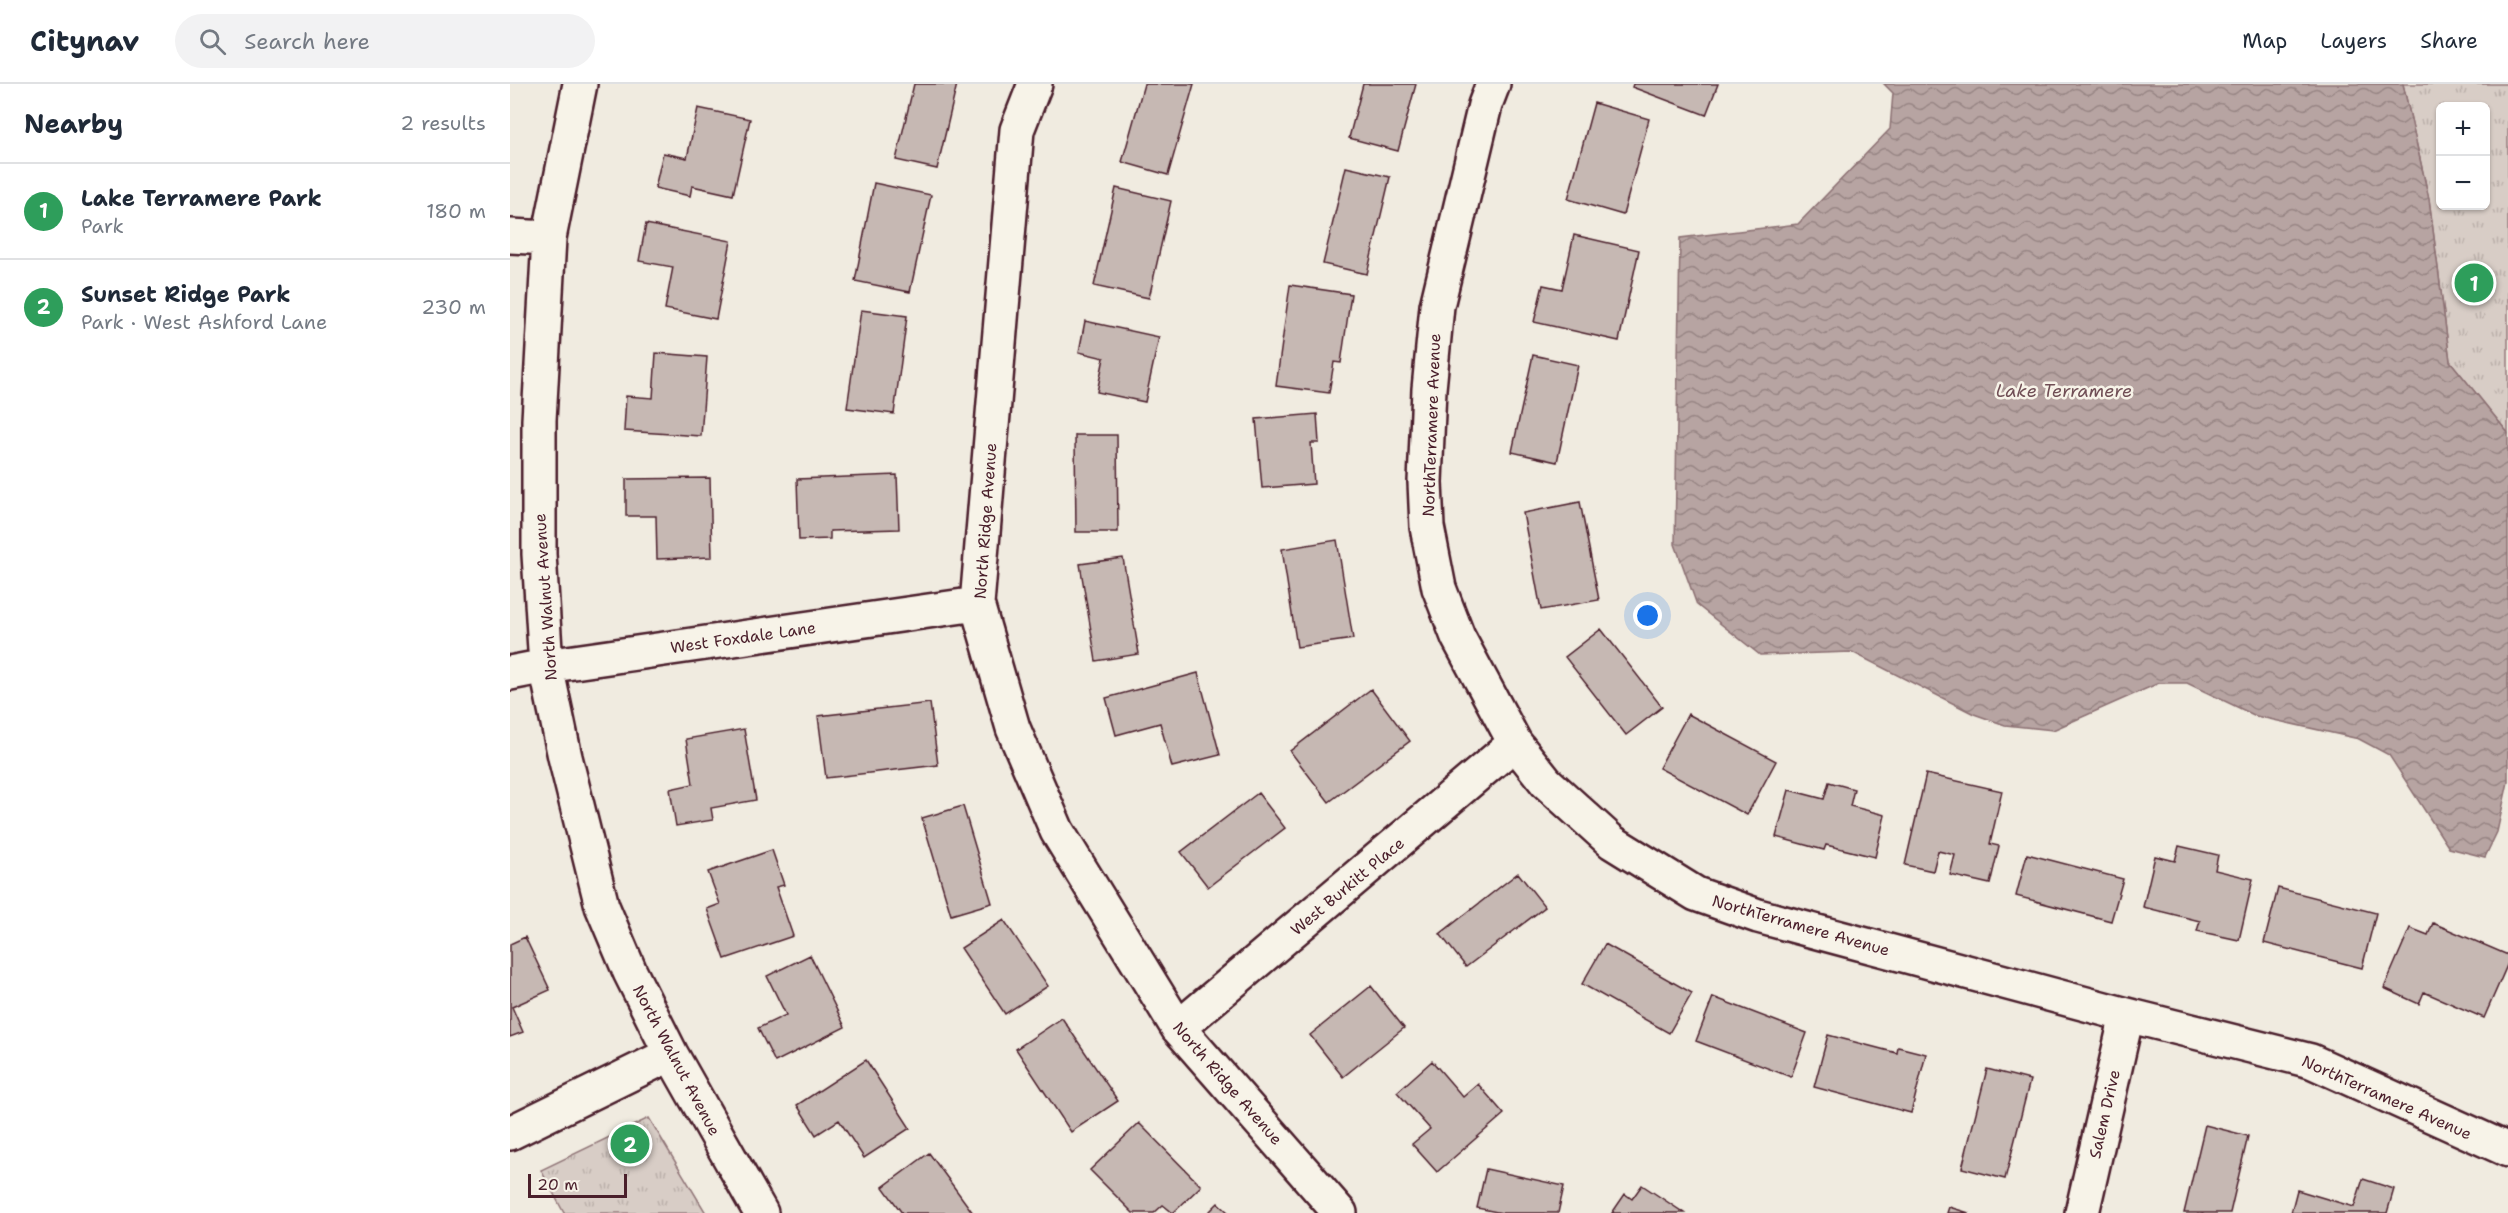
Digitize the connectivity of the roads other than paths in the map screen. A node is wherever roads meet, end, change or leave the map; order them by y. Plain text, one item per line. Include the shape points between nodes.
1 (580, 84) edge
2 (1035, 84) edge
3 (1493, 84) edge
4 (510, 236) edge
5 (549, 238) junction
6 (977, 604) junction
7 (546, 666) junction
8 (510, 673) edge
9 (1515, 743) junction
10 (2127, 1015) junction
11 (1178, 1028) junction
12 (670, 1054) junction
13 (510, 1132) edge
14 (2508, 1150) edge
15 (761, 1213) edge
16 (1340, 1213) edge
17 (2082, 1213) edge

1 - 5 street, North Walnut Avenue
2 - 6 street, North Ridge Avenue via 1017,130
3 - 9 street, NorthTerramere Avenue via 1437,306 1425,493 1439,588 1458,637
4 - 5 street
5 - 7 street, North Walnut Avenue via 539,420 539,554
6 - 7 street, West Foxdale Lane
6 - 11 street, North Ridge Avenue via 1012,728 1057,831
7 - 8 street, West Foxdale Lane
7 - 12 street, North Walnut Avenue via 602,906
9 - 10 street, NorthTerramere Avenue via 1546,782 1612,842 1696,894 1758,916
9 - 11 street, West Burkitt Place
10 - 14 street, NorthTerramere Avenue via 2311,1061
10 - 17 street, Salem Drive
11 - 16 street, North Ridge Avenue
12 - 13 street
12 - 15 street, North Walnut Avenue

